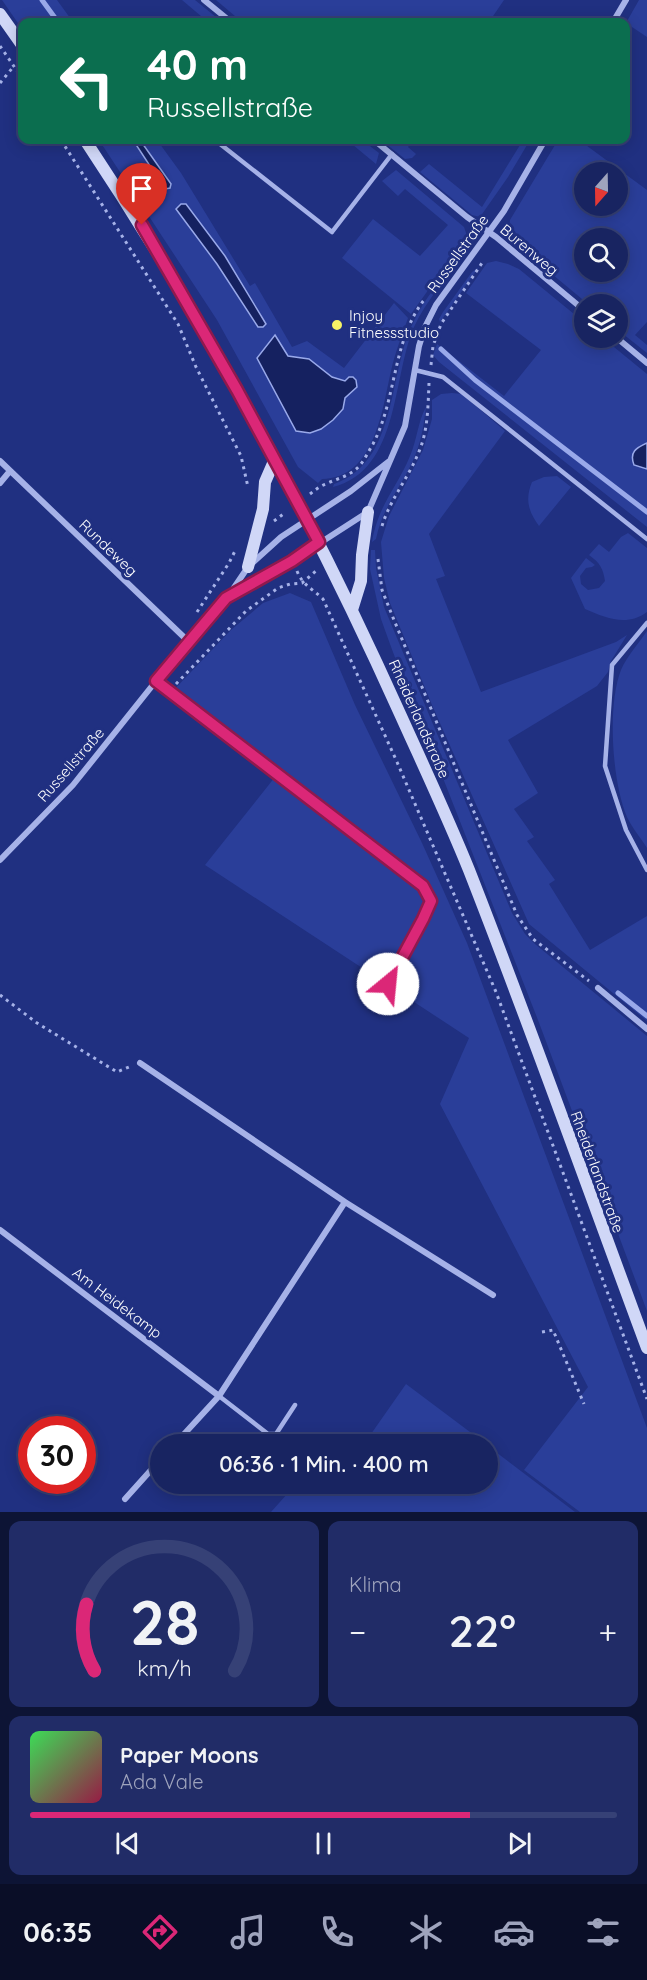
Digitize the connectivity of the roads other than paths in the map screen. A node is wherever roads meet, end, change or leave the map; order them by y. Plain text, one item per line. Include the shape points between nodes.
1 (204, 0) edge
2 (626, 0) edge
3 (0, 14) edge
4 (226, 18) edge
5 (615, 18) edge
6 (18, 39) edge
7 (88, 144) edge
8 (220, 144) edge
9 (379, 144) edge
10 (543, 144) edge
11 (392, 154) junction
12 (489, 232) junction
13 (574, 302) edge
14 (628, 347) edge
15 (647, 363) edge
16 (415, 370) junction
17 (275, 459) junction
18 (391, 460) junction
19 (0, 461) edge
20 (10, 471) junction
21 (0, 483) edge
22 (368, 512) junction
23 (307, 519) junction
24 (647, 539) edge
25 (319, 542) junction
26 (248, 567) junction
27 (226, 598) junction
28 (352, 610) junction
29 (647, 623) edge
30 (189, 642) junction
31 (156, 681) junction
32 (0, 860) edge
33 (647, 870) edge
34 (388, 984) dead end
35 (598, 988) road end
36 (647, 1029) edge
37 (140, 1064) road end
38 (345, 1202) junction
39 (0, 1230) edge
40 (492, 1295) dead end
41 (647, 1348) edge
42 (219, 1396) junction
43 (295, 1405) dead end
44 (184, 1434) edge
45 (150, 1471) edge
46 (125, 1499) dead end

1 - 4 street
2 - 5 street
3 - 6 main road
7 - 17 main road, Rheiderlandstraße via 142,225
8 - 11 lane via 332,232
9 - 11 street, Burenweg
10 - 12 street, Russellstraße
11 - 12 street, Burenweg
12 - 13 street, Burenweg
12 - 16 street, Russellstraße via 436,305 425,327
14 - 15 street
16 - 18 street, Russellstraße via 405,426
16 - 24 lane via 442,376
17 - 23 main road, Rheiderlandstraße
17 - 26 main road via 265,482
18 - 22 street, Russellstraße
18 - 23 street, Russellstraße
19 - 20 street, Rundeweg
20 - 21 street
20 - 30 street, Rundeweg
22 - 25 street, Russellstraße
22 - 28 main road via 362,581
23 - 25 main road, Rheiderlandstraße
23 - 26 street, Russellstraße via 280,537
25 - 27 street, Russellstraße
25 - 28 main road, Rheiderlandstraße
26 - 27 street, Russellstraße
27 - 30 street, Russellstraße
28 - 41 main road, Rheiderlandstraße via 468,868
29 - 33 lane via 612,665 605,766 626,830
30 - 31 street, Russellstraße
31 - 32 street, Russellstraße via 73,785
31 - 34 street via 423,886 431,901
35 - 36 street
37 - 38 street
38 - 40 street
38 - 42 street
39 - 42 street, Am Heidekamp
42 - 43 lane via 268,1434 276,1434
42 - 44 street
45 - 46 street

